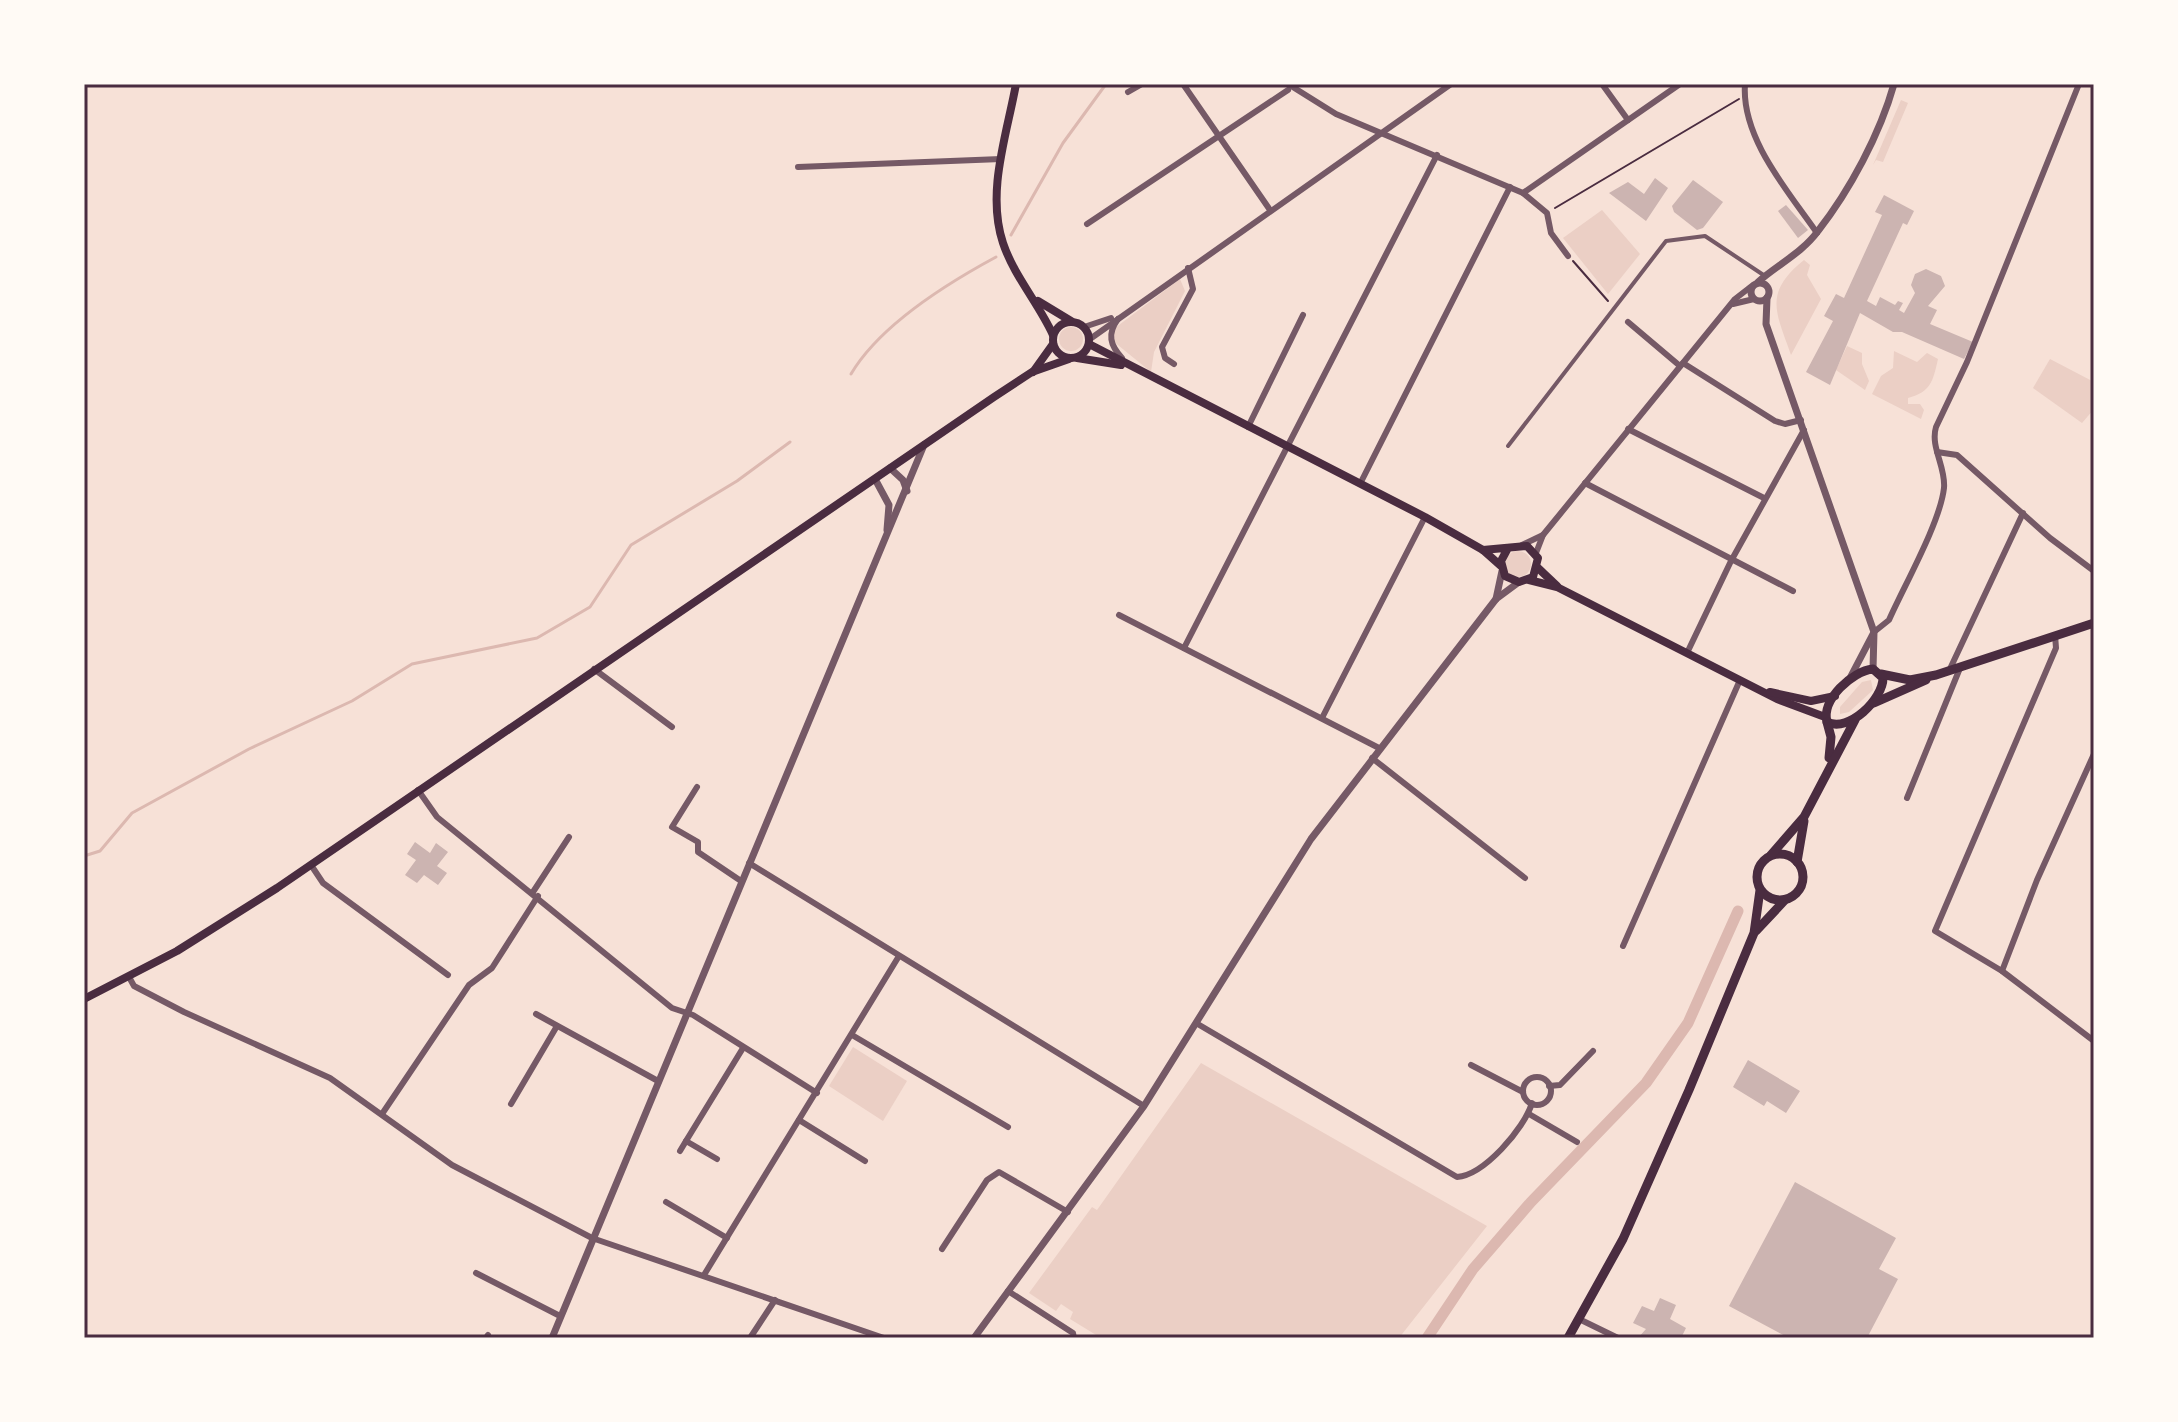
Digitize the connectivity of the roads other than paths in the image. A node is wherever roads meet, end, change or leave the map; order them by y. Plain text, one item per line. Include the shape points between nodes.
1 (1016, 84) edge
2 (1142, 84) edge
3 (1183, 84) edge
4 (1451, 84) edge
5 (1602, 84) edge
6 (1680, 84) edge
7 (1745, 84) edge
8 (1894, 84) edge
9 (2079, 84) edge
10 (1288, 87) edge
11 (1128, 92) dead end
12 (1628, 120) junction
13 (1381, 132) junction
14 (1218, 136) junction
15 (1437, 155) junction
16 (1001, 159) junction
17 (798, 167) dead end
18 (1510, 187) junction
19 (1523, 193) junction
20 (1270, 210) junction
21 (1087, 224) dead end
22 (1817, 233) junction
23 (1568, 256) road end
24 (1188, 268) junction
25 (1777, 271) junction
26 (1765, 276) junction
27 (1755, 284) junction
28 (1768, 294) junction
29 (1754, 299) junction
30 (1037, 301) junction
31 (1733, 304) junction
32 (1122, 314) junction
33 (1303, 315) dead end
34 (1072, 322) junction
35 (1628, 322) dead end
36 (1084, 327) junction
37 (1053, 340) junction
38 (1090, 342) junction
39 (1073, 358) junction
40 (1174, 364) dead end
41 (1681, 364) junction
42 (1129, 367) junction
43 (1032, 372) junction
44 (1803, 424) junction
45 (1248, 427) junction
46 (1628, 429) junction
47 (924, 445) junction
48 (1286, 446) junction
49 (1508, 446) dead end
50 (1937, 452) junction
51 (890, 468) junction
52 (875, 479) junction
53 (1585, 483) junction
54 (1360, 484) junction
55 (907, 491) junction
56 (1764, 498) junction
57 (2023, 513) junction
58 (1425, 517) junction
59 (1543, 535) junction
60 (886, 536) junction
61 (1522, 545) junction
62 (1508, 548) junction
63 (1483, 550) junction
64 (1536, 553) junction
65 (1731, 561) junction
66 (1538, 568) junction
67 (1502, 569) junction
68 (2094, 571) edge
69 (1524, 581) junction
70 (1557, 587) junction
71 (1793, 591) dead end
72 (1496, 599) junction
73 (1119, 615) dead end
74 (2094, 623) edge
75 (1874, 632) junction
76 (2055, 635) junction
77 (1184, 648) junction
78 (1687, 653) junction
79 (1960, 668) junction
80 (594, 669) junction
81 (1949, 671) junction
82 (1877, 672) junction
83 (1936, 675) junction
84 (1850, 678) junction
85 (1740, 680) junction
86 (1765, 691) junction
87 (1836, 695) junction
88 (1867, 706) junction
89 (1859, 714) junction
90 (1322, 718) junction
91 (1826, 720) junction
92 (672, 727) dead end
93 (1379, 748) junction
94 (2094, 754) edge
95 (1372, 758) junction
96 (1827, 769) junction
97 (697, 787) dead end
98 (418, 790) junction
99 (1907, 798) dead end
100 (1804, 817) junction
101 (569, 837) dead end
102 (1771, 855) junction
103 (1797, 862) junction
104 (749, 863) junction
105 (311, 865) junction
106 (1525, 878) dead end
107 (741, 881) junction
108 (1760, 890) junction
109 (535, 894) junction
110 (1789, 898) junction
111 (1754, 933) junction
112 (1623, 946) dead end
113 (899, 956) junction
114 (2002, 971) junction
115 (448, 975) dead end
116 (129, 977) junction
117 (84, 999) edge
118 (536, 1014) dead end
119 (686, 1014) junction
120 (1196, 1023) junction
121 (557, 1026) junction
122 (852, 1035) junction
123 (2094, 1041) edge
124 (743, 1048) junction
125 (1593, 1051) dead end
126 (1471, 1065) dead end
127 (658, 1081) junction
128 (1549, 1086) junction
129 (1523, 1092) junction
130 (817, 1093) junction
131 (1532, 1103) junction
132 (511, 1104) dead end
133 (1144, 1106) junction
134 (382, 1114) junction
135 (1529, 1114) junction
136 (799, 1120) junction
137 (1008, 1127) dead end
138 (686, 1141) junction
139 (1577, 1142) dead end
140 (680, 1151) dead end
141 (717, 1159) dead end
142 (865, 1161) dead end
143 (666, 1202) dead end
144 (1069, 1212) junction
145 (592, 1238) junction
146 (727, 1238) junction
147 (942, 1249) dead end
148 (476, 1273) dead end
149 (704, 1275) junction
150 (1008, 1291) junction
151 (775, 1300) junction
152 (560, 1316) junction
153 (1579, 1319) junction
154 (553, 1338) edge
155 (750, 1338) edge
156 (884, 1338) edge
157 (974, 1338) edge
158 (1074, 1338) edge
159 (1568, 1338) edge
160 (1618, 1338) edge

1 - 16 main road
2 - 11 street
3 - 14 street
4 - 13 street
5 - 12 street
6 - 12 street
7 - 22 street via 1750,122 1768,160
8 - 22 street via 1858,166
9 - 50 street via 1936,427
10 - 13 street
10 - 14 street
12 - 19 street
13 - 15 street
13 - 20 street
14 - 20 street
14 - 21 street
15 - 18 street
15 - 48 street
16 - 17 street
16 - 30 main road via 997,199 1004,245
18 - 19 street
18 - 54 street
19 - 23 street via 1547,213 1551,233
20 - 24 street
22 - 25 street
24 - 32 street
24 - 40 street via 1193,289 1162,347
25 - 26 street
25 - 28 street
26 - 27 street
26 - 49 street via 1705,236 1666,241
27 - 28 street via 1764,283
27 - 29 street via 1750,291
27 - 31 street
28 - 29 street
28 - 44 street via 1766,324
29 - 31 street
30 - 34 main road
30 - 37 main road
31 - 41 street
32 - 36 street
32 - 38 street
32 - 42 street via 1110,330 1110,341
33 - 45 street
34 - 36 main road
34 - 37 main road via 1060,325
35 - 41 street
36 - 38 main road
37 - 39 main road via 1059,354
37 - 43 main road
38 - 39 main road
38 - 42 main road
39 - 42 main road
39 - 43 main road
41 - 44 street via 1775,421
41 - 46 street
42 - 45 main road
43 - 47 main road
44 - 56 street
44 - 75 street
45 - 48 main road
46 - 53 street
46 - 56 street
47 - 51 main road
47 - 55 street
48 - 54 main road
48 - 77 street
50 - 57 street via 1957,455
50 - 75 street via 1944,473 1940,505 1886,625
51 - 52 main road
51 - 55 street
52 - 60 street via 889,505
52 - 80 main road
53 - 59 street
53 - 65 street
54 - 58 main road
55 - 60 street
56 - 65 street
57 - 68 street
57 - 81 street
58 - 63 main road
58 - 90 street
59 - 61 street
59 - 64 street
60 - 104 street
61 - 62 main road
61 - 64 main road
62 - 63 main road
62 - 67 main road
63 - 67 main road
64 - 66 main road
65 - 71 street
65 - 78 street
66 - 69 main road
66 - 70 main road
67 - 69 main road via 1509,579
67 - 72 street
69 - 70 main road
69 - 72 street
70 - 78 main road
72 - 93 street
73 - 77 street
74 - 76 main road
75 - 82 street
75 - 84 street
76 - 79 main road
76 - 114 street via 2056,648 1935,931
77 - 90 street
78 - 85 main road
79 - 81 main road
79 - 99 street
80 - 92 street
80 - 98 main road
81 - 83 main road
82 - 83 main road via 1910,680
82 - 84 main road
82 - 88 main road via 1880,692
83 - 88 main road
84 - 87 main road
85 - 86 main road
85 - 112 street
86 - 87 main road via 1811,701
86 - 91 main road
87 - 91 main road
88 - 89 main road
89 - 91 main road via 1845,724
89 - 96 main road
90 - 93 street
91 - 96 main road via 1831,742
93 - 95 street
94 - 114 street
95 - 106 street
95 - 120 street via 1311,839
96 - 100 main road
97 - 107 street via 672,827 698,842 698,852
98 - 105 main road
98 - 109 street via 437,817
100 - 102 main road
100 - 103 main road
101 - 109 street
102 - 103 main road via 1785,854
102 - 108 main road via 1758,870
103 - 110 main road via 1803,877
104 - 107 street
104 - 113 street
105 - 115 street via 323,883
105 - 116 main road
107 - 119 street
108 - 110 main road via 1777,900
108 - 111 main road
109 - 119 street via 672,1008
109 - 134 street via 492,968 469,985
110 - 111 main road
111 - 153 main road via 1623,1239
113 - 122 street
113 - 133 street
114 - 123 street
116 - 117 main road
116 - 134 street via 134,986 184,1012 330,1078
118 - 121 street
119 - 124 street
119 - 127 street
120 - 133 street
120 - 135 street via 1457,1177 1480,1169
121 - 127 street
121 - 132 street
122 - 130 street
122 - 137 street
124 - 130 street
124 - 138 street
125 - 128 street via 1560,1085
126 - 129 street
127 - 145 street
128 - 129 street via 1544,1079 1532,1078
128 - 131 street via 1548,1099
129 - 131 street
130 - 136 street
131 - 135 street
133 - 144 street
134 - 145 street via 485,1185
135 - 139 street
136 - 142 street
136 - 146 street
138 - 140 street
138 - 141 street
143 - 146 street
144 - 147 street via 999,1172 987,1180
144 - 150 street
145 - 149 street
145 - 152 street
146 - 149 street
148 - 152 street
149 - 151 street
150 - 157 street
150 - 158 street
151 - 155 street
151 - 156 street
152 - 154 street
153 - 159 main road
153 - 160 street

